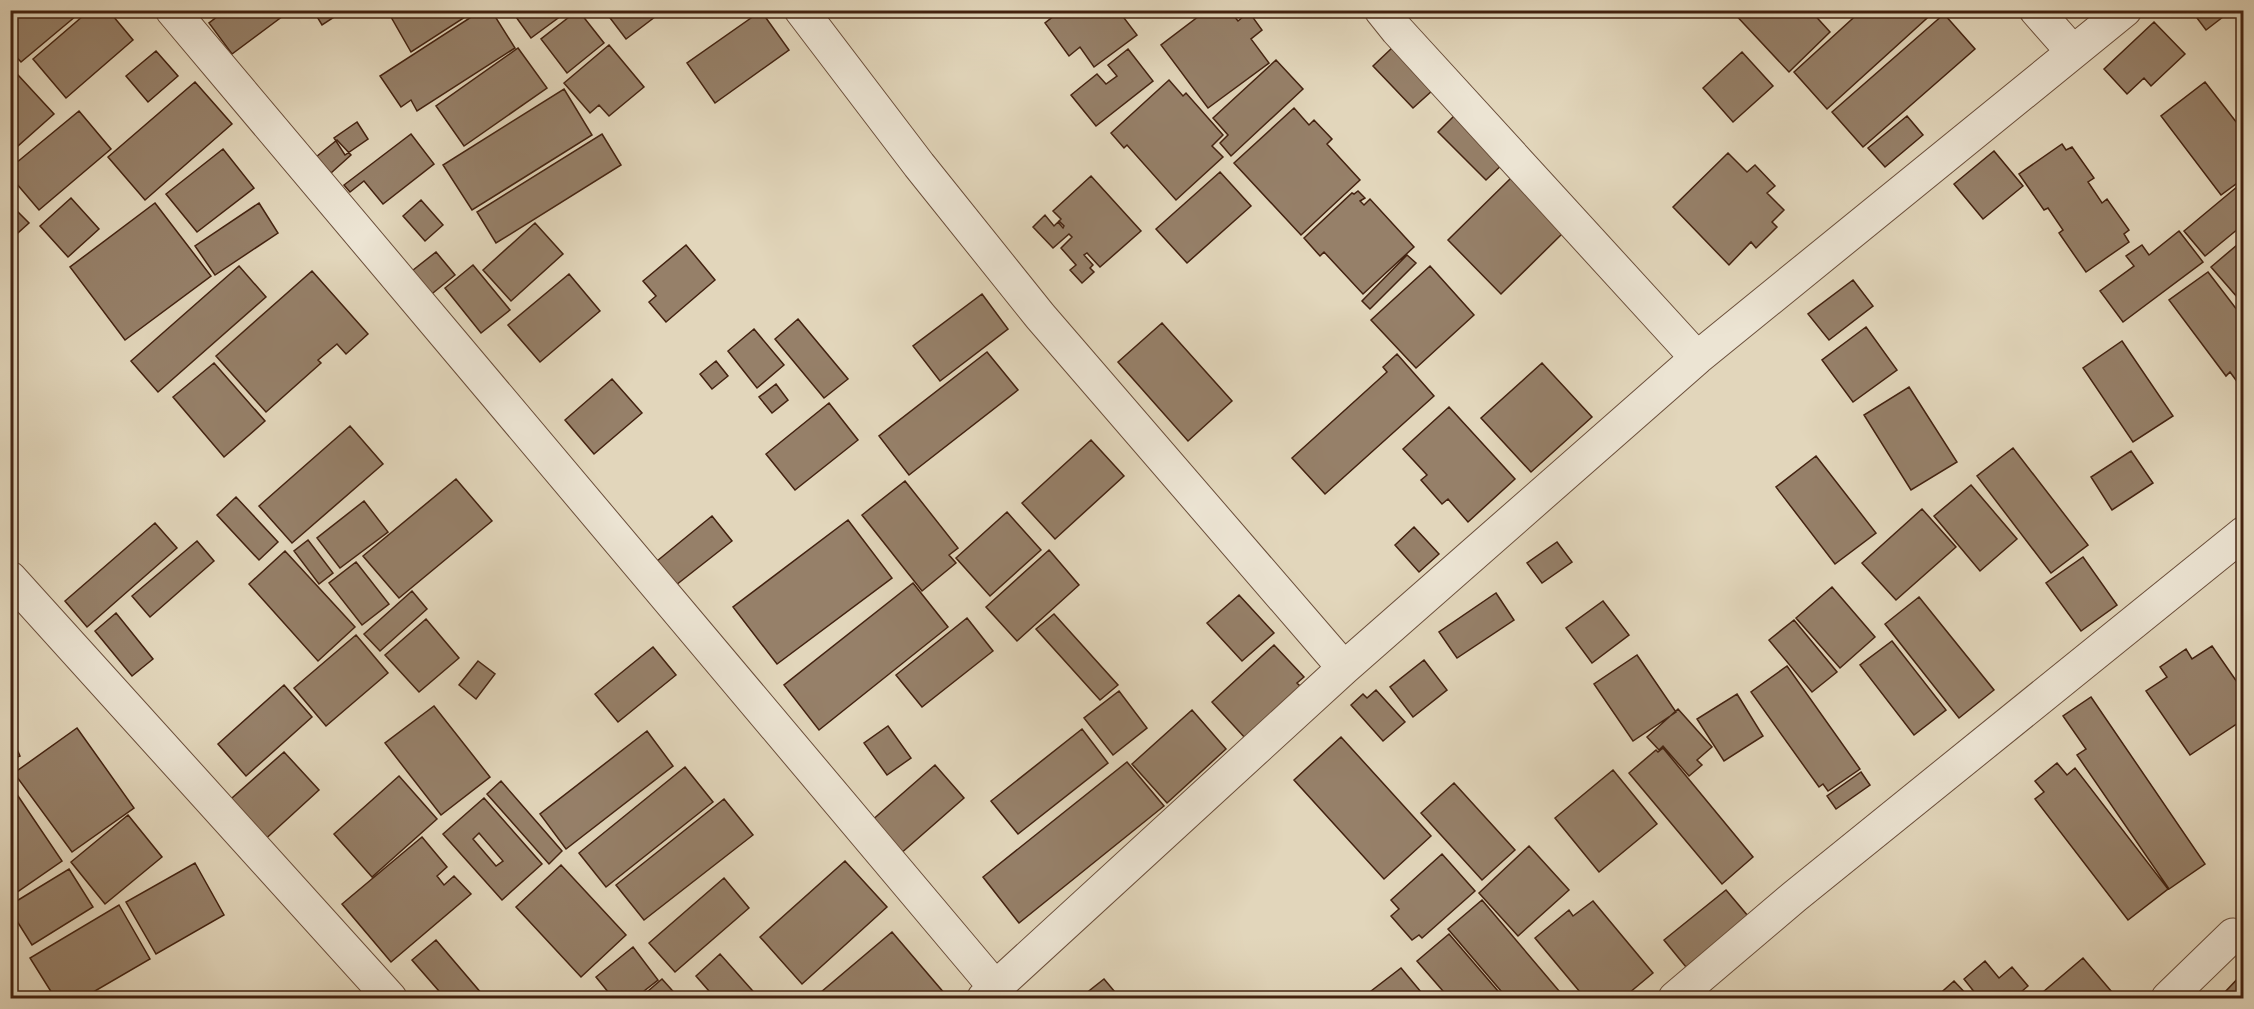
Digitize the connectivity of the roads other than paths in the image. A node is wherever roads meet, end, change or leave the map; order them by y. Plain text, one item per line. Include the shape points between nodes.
1 (172, 10) edge
2 (801, 10) edge
3 (1381, 10) edge
4 (2036, 10) edge
5 (2125, 10) edge
6 (2073, 52) junction
7 (1697, 358) junction
8 (2244, 533) edge
9 (10, 578) edge
10 (1344, 668) junction
11 (2233, 935) dead end
12 (990, 993) edge
13 (390, 999) edge
14 (1675, 999) edge
15 (2168, 999) edge

1 - 12 street
2 - 10 street via 1040,316
3 - 7 street
4 - 6 street
5 - 6 street
6 - 7 street
7 - 10 street
8 - 14 street via 1803,890
9 - 13 street
10 - 12 street
11 - 15 street

